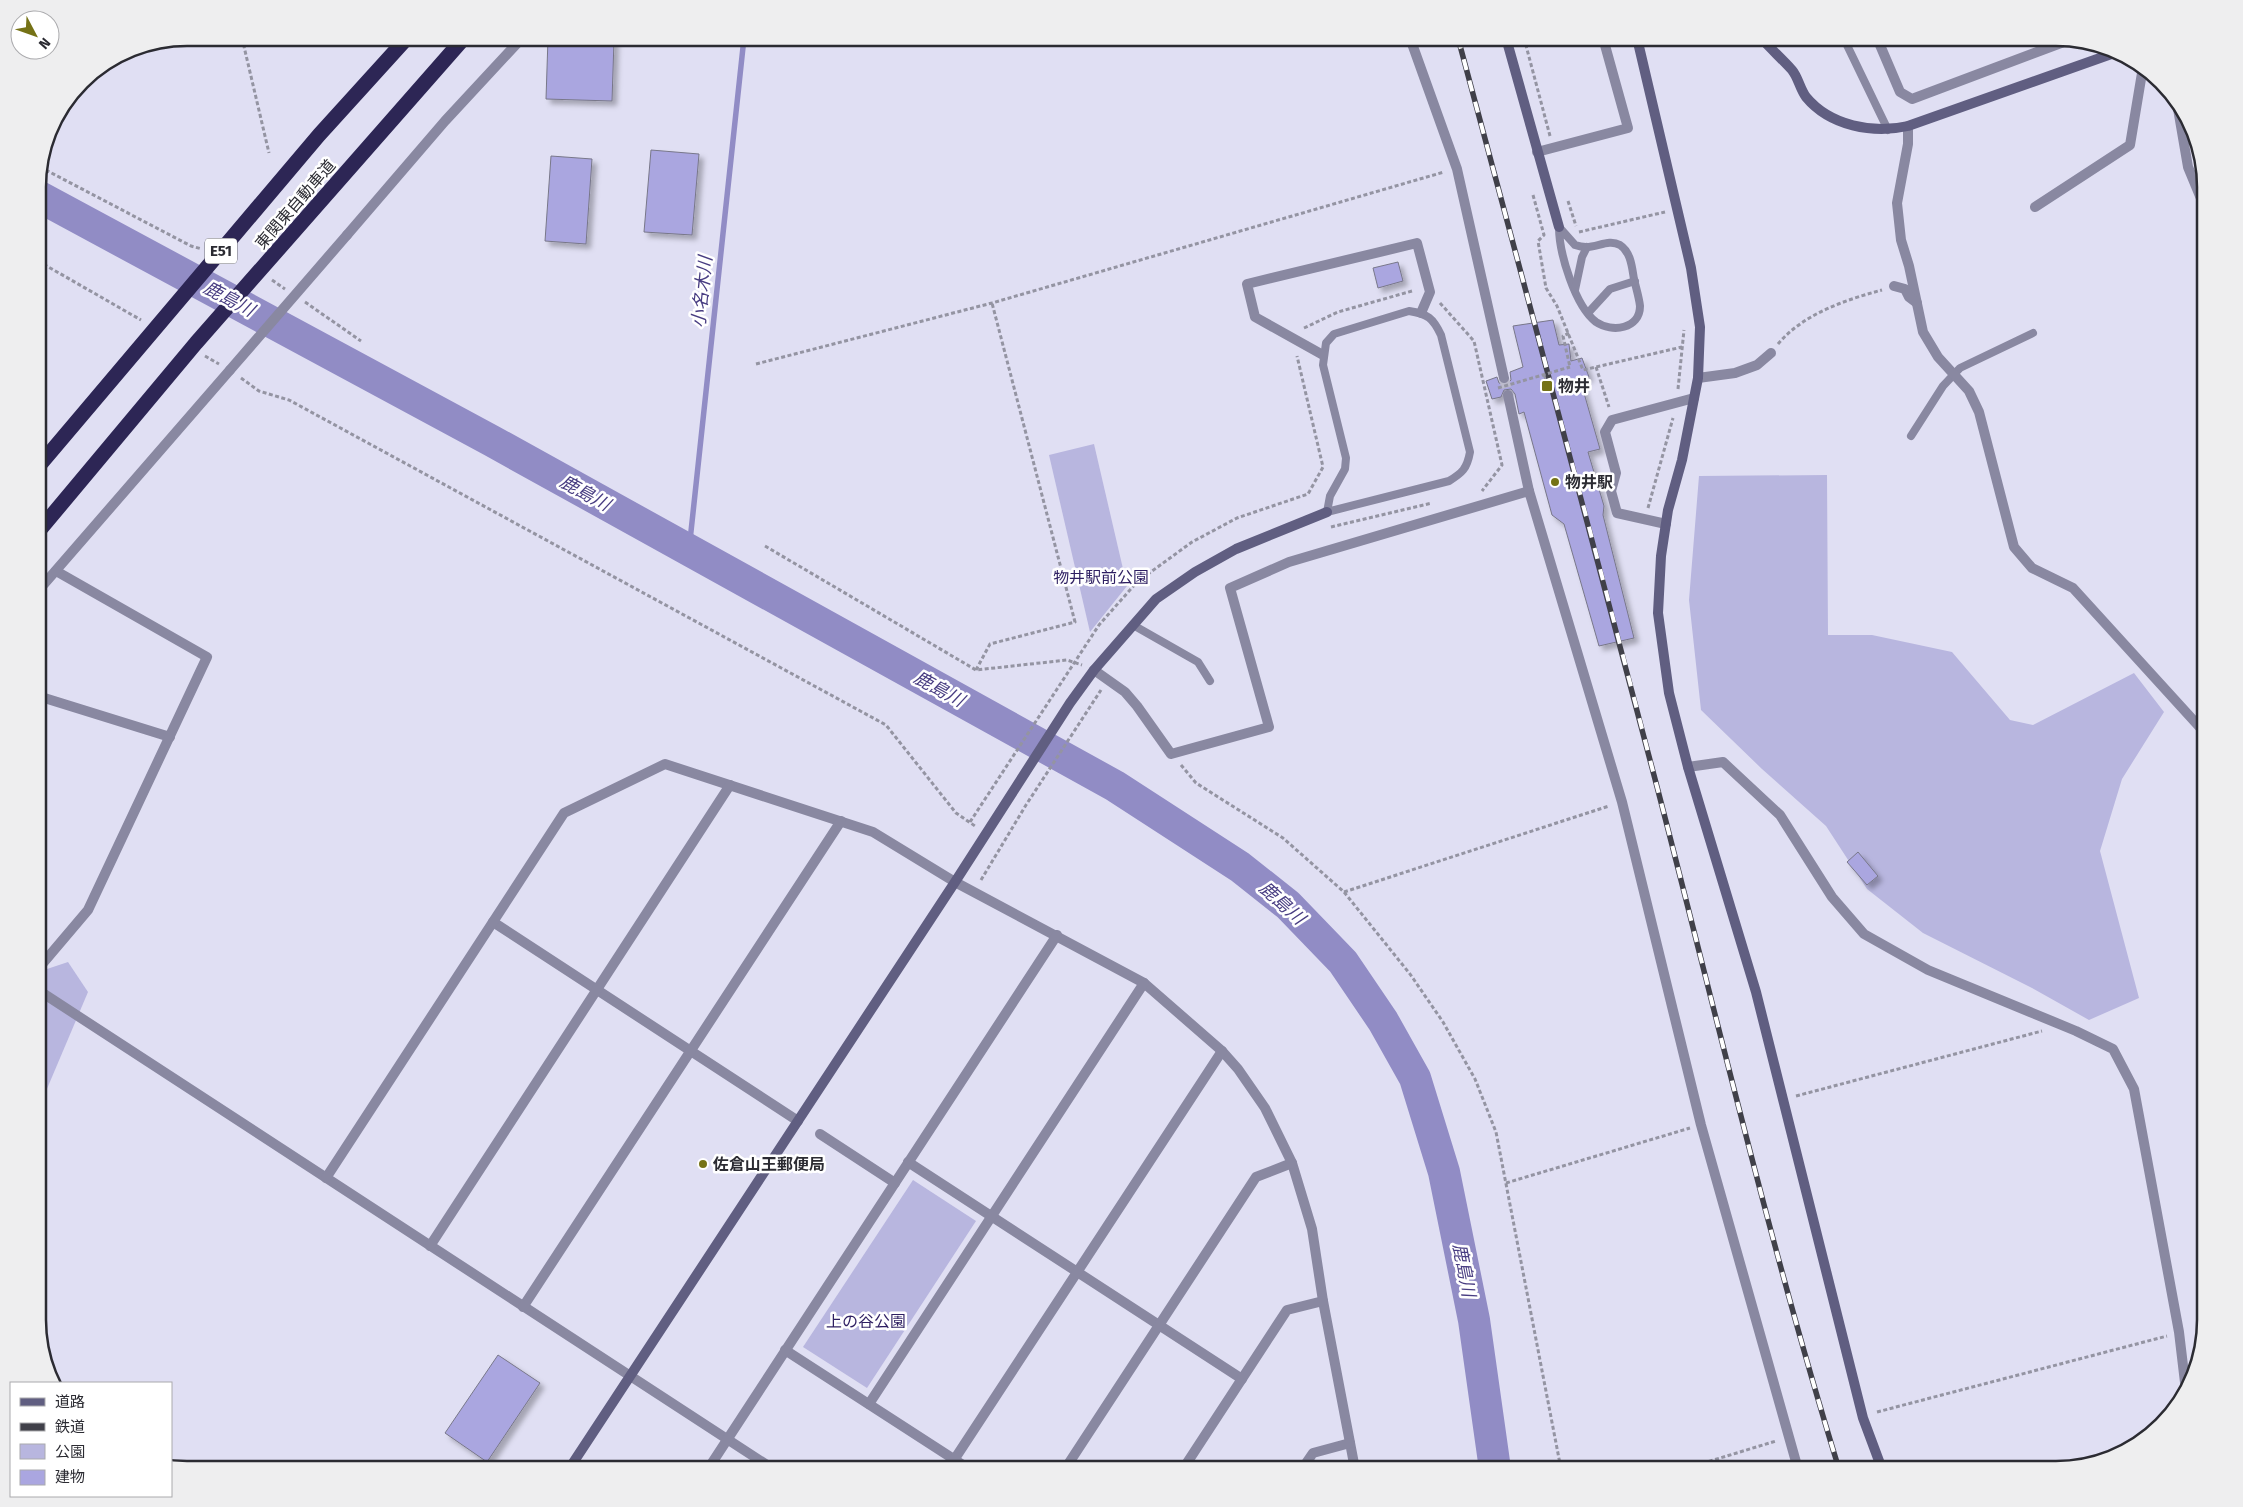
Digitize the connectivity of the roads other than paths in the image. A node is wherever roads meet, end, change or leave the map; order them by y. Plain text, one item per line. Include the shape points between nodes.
1 (1413, 46) edge
2 (1508, 46) edge
3 (1605, 46) edge
4 (1639, 46) edge
5 (1769, 46) edge
6 (1847, 46) edge
7 (1881, 46) edge
8 (2053, 46) edge
9 (399, 47) edge
10 (456, 47) edge
11 (514, 47) edge
12 (2106, 56) edge
13 (2142, 76) edge
14 (2180, 121) edge
15 (1908, 126) junction
16 (1888, 130) junction
17 (1537, 152) junction
18 (2197, 187) edge
19 (2035, 207) dead end
20 (1559, 227) junction
21 (1587, 247) junction
22 (1635, 281) junction
23 (1894, 286) road end
24 (1575, 290) junction
25 (1917, 303) junction
26 (1421, 313) junction
27 (1588, 313) junction
28 (2034, 333) dead end
29 (1771, 353) road end
30 (1323, 355) junction
31 (1952, 374) junction
32 (1504, 378) tunnel mouth
33 (1698, 378) junction
34 (1508, 395) tunnel mouth
35 (1694, 398) junction
36 (1911, 436) dead end
37 (47, 456) edge
38 (1530, 490) junction
39 (1327, 512) junction
40 (47, 521) edge
41 (1666, 524) junction
42 (56, 571) junction
43 (47, 581) edge
44 (1133, 625) junction
45 (1094, 670) junction
46 (1210, 681) dead end
47 (47, 699) edge
48 (2197, 723) edge
49 (170, 737) junction
50 (1688, 767) junction
51 (730, 785) junction
52 (841, 821) junction
53 (955, 882) junction
54 (493, 922) junction
55 (1057, 935) junction
56 (47, 958) edge
57 (1144, 982) junction
58 (597, 990) junction
59 (47, 996) edge
60 (691, 1051) junction
61 (1222, 1051) junction
62 (798, 1121) junction
63 (820, 1134) dead end
64 (908, 1162) junction
65 (1292, 1163) junction
66 (326, 1178) junction
67 (895, 1183) junction
68 (991, 1216) junction
69 (430, 1246) junction
70 (1077, 1272) junction
71 (1323, 1301) junction
72 (523, 1307) junction
73 (1159, 1326) junction
74 (786, 1350) junction
75 (630, 1376) junction
76 (2184, 1376) edge
77 (1242, 1379) junction
78 (869, 1404) junction
79 (727, 1440) junction
80 (1350, 1442) junction
81 (954, 1460) joint
82 (575, 1461) edge
83 (714, 1461) edge
84 (759, 1461) edge
85 (1071, 1461) edge
86 (1189, 1461) edge
87 (1307, 1461) edge
88 (1353, 1461) edge
89 (1795, 1461) edge
90 (1879, 1461) edge

1 - 32 street via 1456,169
2 - 17 street
3 - 17 street via 1628,128
4 - 33 street via 1691,268 1700,327
5 - 16 street via 1793,71 1806,96 1824,114 1865,129
6 - 16 lane
7 - 8 street via 1900,92 1912,99
9 - 37 highway, 東関東自動車道 / E51, bridge via 319,135
10 - 40 highway, 東関東自動車道 / E51, bridge via 196,343
11 - 42 street, bridge via 445,121
12 - 15 street
13 - 19 street via 2130,145
14 - 18 street via 2188,166
15 - 16 street
15 - 25 street via 1908,144 1897,203 1901,240
17 - 20 street
20 - 21 lane via 1575,246
20 - 24 lane via 1559,242
21 - 22 lane via 1611,242 1621,246 1630,259
21 - 24 lane
22 - 27 lane via 1610,289
22 - 27 lane via 1640,306 1631,324 1607,328
23 - 25 street via 1905,289 1909,298
24 - 27 lane
25 - 31 street via 1923,332
26 - 30 lane via 1409,311 1334,334
26 - 30 street via 1430,292 1417,243 1247,284 1255,317
26 - 39 lane via 1434,320 1441,335 1470,452 1468,464 1449,481
28 - 31 lane
29 - 33 street via 1757,365
30 - 39 lane via 1346,458 1345,469 1330,496
31 - 36 lane
31 - 48 street via 1969,391 1979,412 2014,548 2032,568 2073,588
33 - 35 street
34 - 38 street
35 - 41 street
35 - 41 street via 1612,420 1605,432 1616,472 1611,491 1617,513
38 - 45 street via 1289,562 1230,588 1269,727 1171,754 1125,692
38 - 89 street via 1622,802 1701,1125
39 - 44 street via 1236,549 1195,572 1156,599
41 - 50 street via 1658,613 1669,693
42 - 43 street
42 - 49 street via 207,657
44 - 45 street
44 - 46 lane via 1198,662
45 - 53 street
47 - 49 street
49 - 56 street via 88,910
50 - 76 street via 1723,762 1780,814 1832,897 1864,934 1928,970 2113,1049 2134,1089
50 - 90 street via 1756,992 1863,1418
51 - 52 street
51 - 54 street via 665,764 564,814
51 - 58 street
52 - 53 street via 873,832
52 - 60 street
53 - 55 street
53 - 62 street
54 - 58 street
54 - 66 street
55 - 57 street
55 - 64 street
57 - 61 street
57 - 68 street
58 - 60 street
58 - 69 street
59 - 66 street
60 - 62 street
60 - 72 street
61 - 65 street via 1265,1108
61 - 70 street
62 - 75 street
63 - 67 street
64 - 67 street
64 - 68 street
65 - 71 street via 1312,1229
65 - 73 street via 1256,1177
66 - 69 street
67 - 74 street
68 - 70 street
68 - 78 street
69 - 72 street
70 - 73 street
70 - 81 street
71 - 77 street via 1287,1310
71 - 80 street
72 - 75 street
73 - 77 street
73 - 85 street
74 - 78 street
74 - 79 street
75 - 79 street
75 - 82 street
77 - 86 street
78 - 81 street
79 - 83 street
79 - 84 street
80 - 87 street via 1312,1453
80 - 88 street

